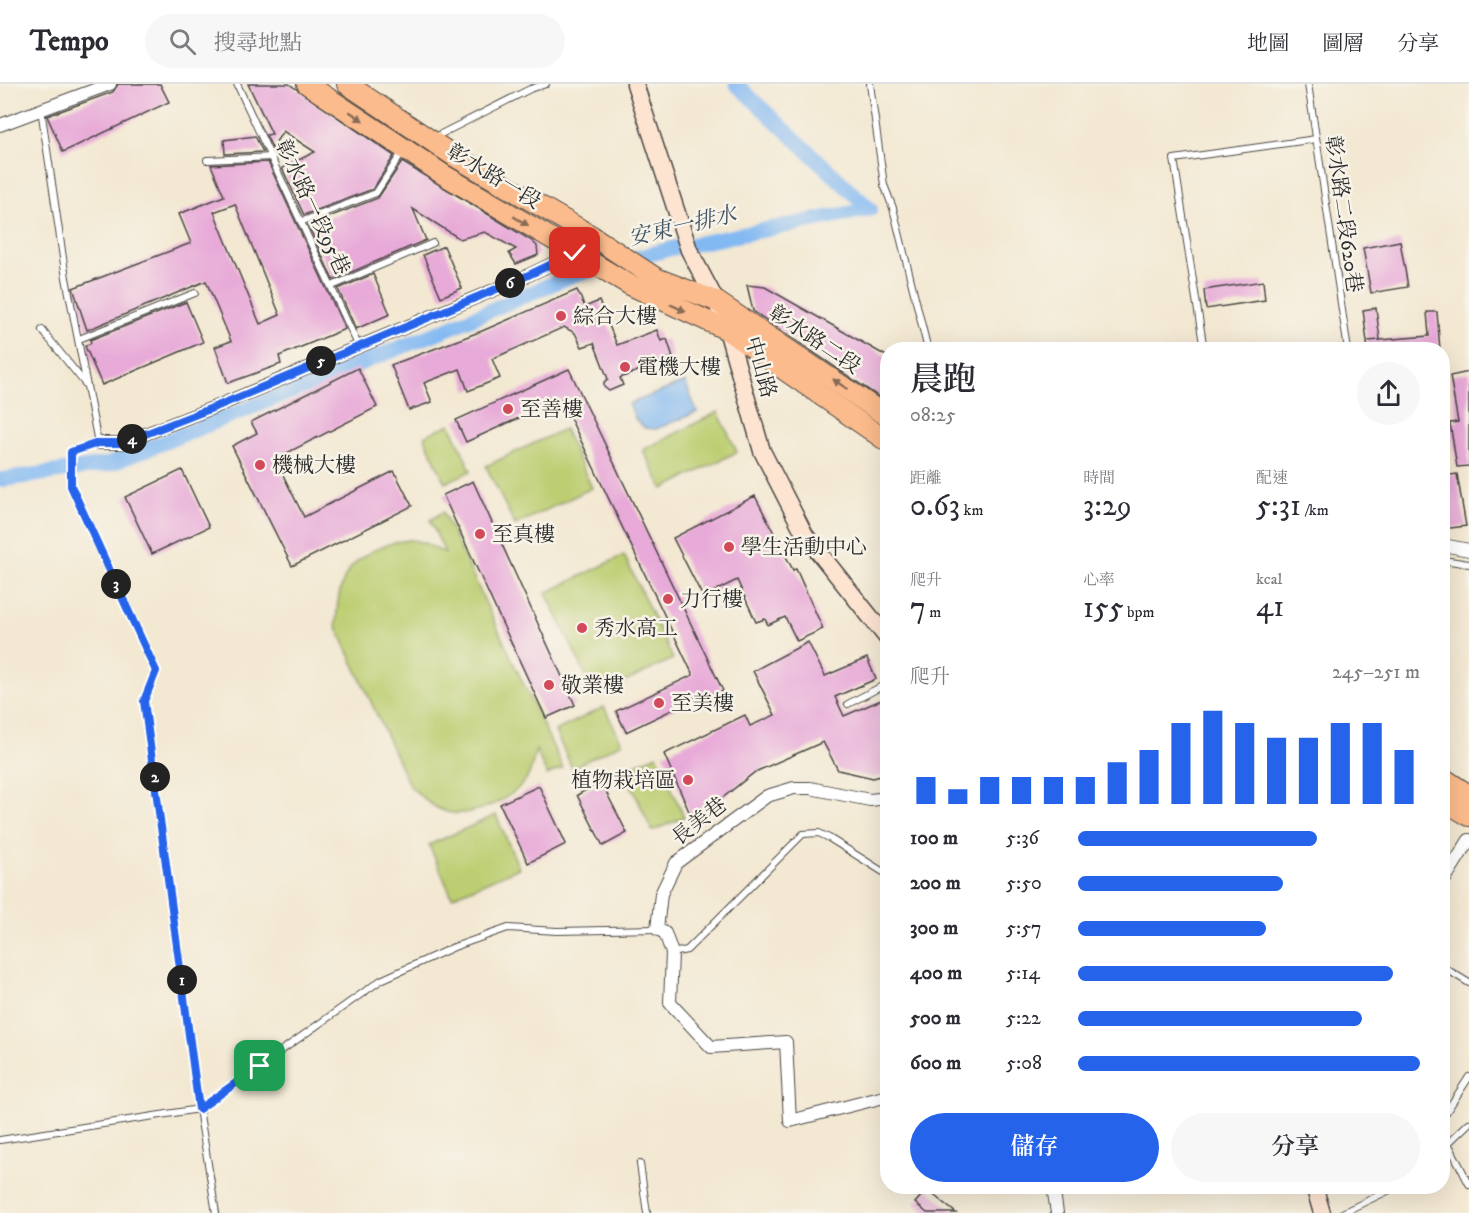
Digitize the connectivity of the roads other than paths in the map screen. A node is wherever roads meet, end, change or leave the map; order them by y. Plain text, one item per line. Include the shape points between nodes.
1 (110, 84) edge
2 (237, 84) edge
3 (307, 84) edge
4 (347, 84) edge
5 (546, 84) edge
6 (635, 84) edge
7 (870, 84) edge
8 (1308, 84) edge
9 (41, 109) junction
10 (0, 125) edge
11 (1316, 139) junction
12 (429, 140) junction
13 (404, 148) junction
14 (272, 157) junction
15 (207, 160) dead end
16 (303, 221) junction
17 (433, 243) dead end
18 (580, 255) junction
19 (332, 286) junction
20 (195, 292) dead end
21 (716, 301) junction
22 (42, 330) dead end
23 (727, 330) junction
24 (79, 339) junction
25 (926, 342) edge
26 (1203, 342) edge
27 (1347, 342) edge
28 (358, 345) junction
29 (89, 389) junction
30 (880, 412) edge
31 (880, 436) edge
32 (98, 443) junction
33 (1450, 546) edge
34 (1469, 550) edge
35 (1450, 561) edge
36 (1469, 564) edge
37 (880, 629) edge
38 (880, 687) edge
39 (848, 704) dead end
40 (1450, 783) edge
41 (1469, 795) edge
42 (880, 799) edge
43 (1450, 804) edge
44 (1469, 816) edge
45 (1469, 840) edge
46 (880, 870) edge
47 (1450, 871) edge
48 (657, 929) junction
49 (672, 953) junction
50 (1450, 971) edge
51 (1469, 983) edge
52 (1469, 1077) edge
53 (880, 1098) edge
54 (1450, 1106) edge
55 (199, 1109) junction
56 (1469, 1123) edge
57 (0, 1140) edge
58 (1450, 1142) edge
59 (1450, 1153) edge
60 (640, 1164) dead end
61 (1469, 1184) edge
62 (1054, 1194) edge
63 (1316, 1194) edge
64 (1381, 1194) edge
65 (216, 1213) edge
66 (647, 1213) edge
67 (1057, 1213) edge
68 (1322, 1213) edge
69 (1342, 1213) edge

1 - 9 street
2 - 14 lane, 彰水路一段95巷
3 -> 13 main road, 彰水路一段
4 - 12 main road, 彰水路一段
5 - 12 lane
6 - 21 street, 中山路 via 677,218
7 - 25 lane via 884,185
8 - 11 lane, 彰水路二段620巷
9 - 10 street
9 - 24 lane
11 - 26 lane via 1174,159
11 - 27 lane, 彰水路二段620巷
12 - 21 main road, 彰水路一段 via 656,278
13 - 16 lane via 376,193
13 -> 18 main road, 彰水路一段
14 - 15 lane
14 - 16 lane, 彰水路一段95巷
16 - 19 lane, 彰水路一段95巷
17 - 19 lane
18 -> 23 main road, 彰水路一段 via 630,285
18 - 28 street
19 - 28 lane, 彰水路一段95巷
20 - 24 lane
21 - 23 street, 中山路
30 -> 21 main road, 彰水路二段
22 - 29 lane
23 - 31 main road, 彰水路二段
23 - 37 street, 中山路 via 762,451 785,498 805,535
24 - 29 lane
28 - 32 street via 122,443
29 - 32 lane
32 - 55 lane via 71,452 71,486 156,671 144,701
33 - 34 street
35 - 36 lane
38 - 39 lane
40 - 41 main road
42 - 48 street, 長美巷 via 810,788 767,796 676,863 661,894
43 - 44 main road
45 - 47 street
46 - 49 lane via 819,833 803,834 687,950
48 - 49 street via 665,933
48 - 55 lane via 508,928 454,947 381,980
49 - 53 street via 670,1003 711,1047 786,1042 790,1121
50 - 51 lane
52 - 54 lane
55 - 57 lane
55 - 65 lane
56 - 58 lane
59 - 61 lane
60 - 66 lane
62 - 67 street
63 - 68 street
64 - 69 lane

